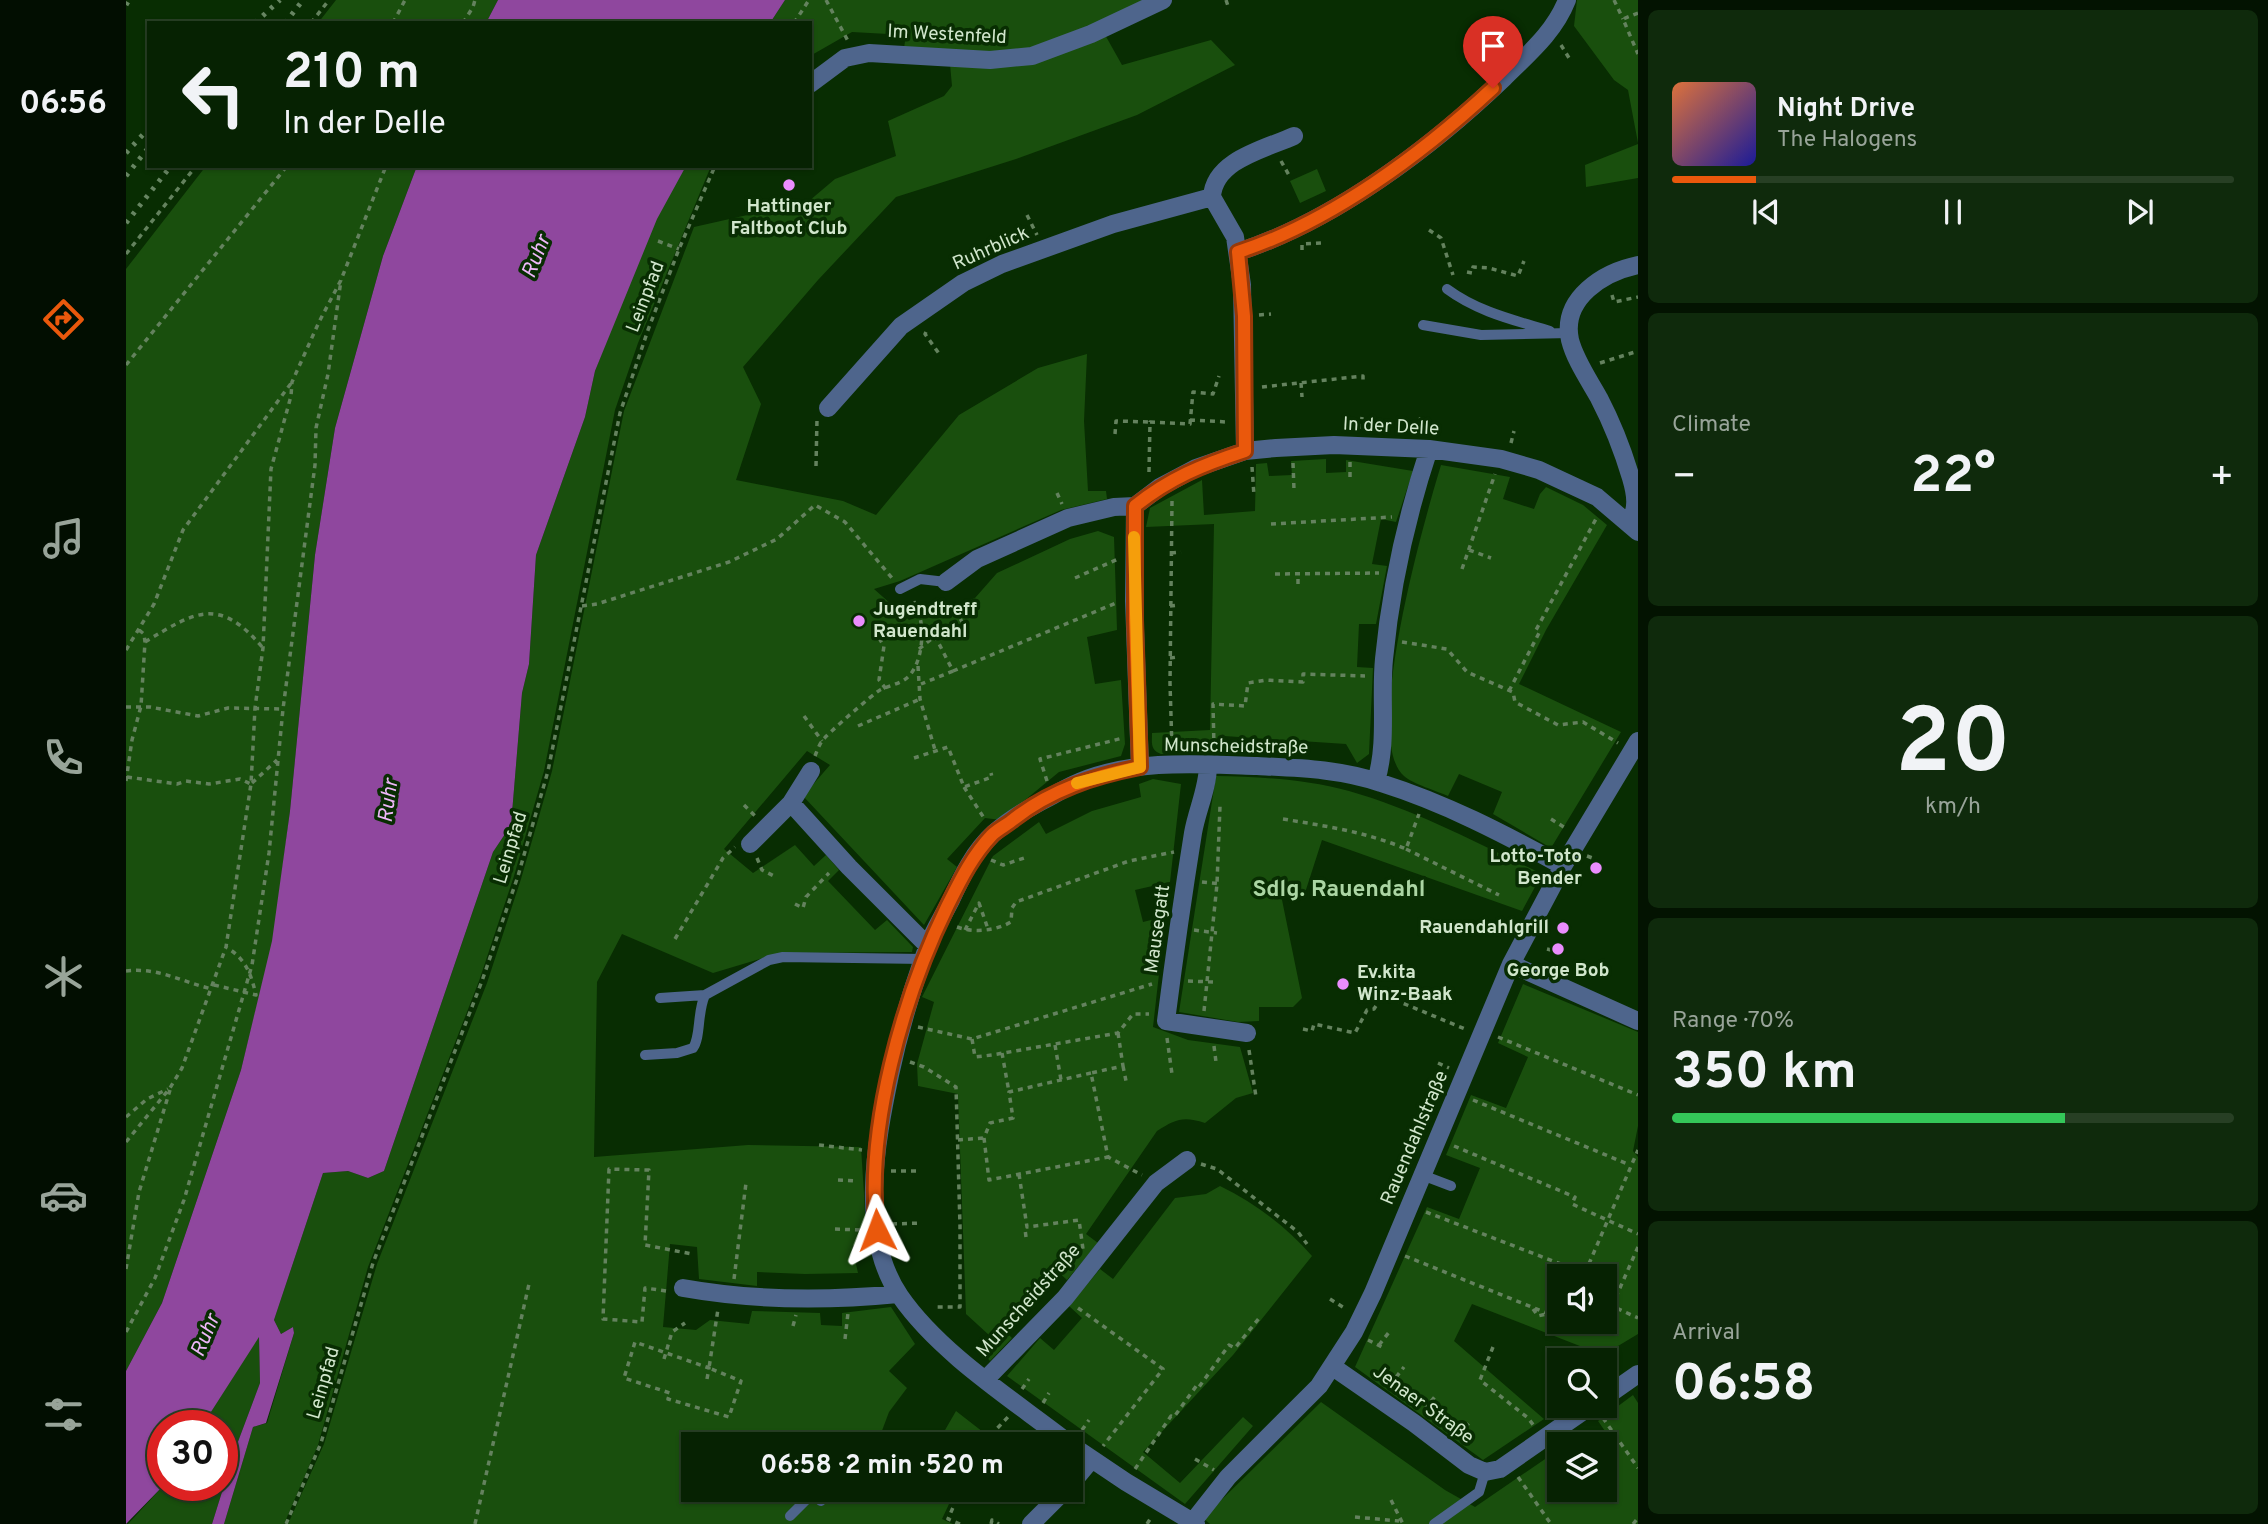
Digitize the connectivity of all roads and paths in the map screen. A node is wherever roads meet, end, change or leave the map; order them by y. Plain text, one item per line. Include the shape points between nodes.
1 (329, 0) edge
2 (405, 0) edge
3 (475, 0) edge
4 (809, 0) edge
5 (826, 0) edge
6 (1163, 0) edge
7 (1226, 0) edge
8 (1567, 0) edge
9 (1614, 0) edge
10 (1228, 6) dead end
11 (1638, 13) edge
12 (1623, 19) junction
13 (313, 21) edge
14 (394, 21) edge
15 (464, 21) edge
16 (795, 21) edge
17 (1638, 54) edge
18 (855, 55) junction
19 (812, 83) edge
20 (1294, 136) dead end
21 (1276, 161) dead end
22 (194, 168) edge
23 (285, 168) edge
24 (385, 168) edge
25 (714, 168) edge
26 (1290, 177) dead end
27 (1212, 197) junction
28 (1429, 230) dead end
29 (1325, 240) dead end
30 (658, 241) dead end
31 (679, 249) junction
32 (1302, 250) dead end
33 (1238, 252) junction
34 (126, 254) edge
35 (1524, 261) dead end
36 (1638, 265) edge
37 (1467, 272) dead end
38 (1605, 276) junction
39 (341, 280) junction
40 (1457, 282) dead end
41 (1447, 289) dead end
42 (1638, 297) edge
43 (1614, 302) junction
44 (922, 310) junction
45 (1616, 310) dead end
46 (1423, 325) dead end
47 (1564, 333) junction
48 (1638, 351) edge
49 (940, 355) dead end
50 (126, 365) edge
51 (1583, 368) junction
52 (1219, 376) dead end
53 (292, 382) junction
54 (1363, 382) dead end
55 (1301, 383) junction
56 (1245, 389) junction
57 (1302, 397) dead end
58 (823, 410) joint
59 (1190, 420) junction
60 (1150, 422) junction
61 (1244, 424) junction
62 (1115, 434) dead end
63 (1293, 447) junction
64 (1429, 449) junction
65 (1248, 451) junction
66 (1501, 459) junction
67 (816, 466) dead end
68 (1172, 480) junction
69 (1294, 490) dead end
70 (1254, 496) dead end
71 (1142, 501) junction
72 (1605, 503) junction
73 (1408, 516) junction
74 (1270, 524) dead end
75 (1634, 527) edge
76 (1469, 550) junction
77 (1181, 552) dead end
78 (1171, 553) junction
79 (1134, 554) junction
80 (1491, 558) dead end
81 (1462, 569) dead end
82 (1298, 573) junction
83 (1395, 573) junction
84 (1275, 574) dead end
85 (1075, 578) dead end
86 (946, 582) joint
87 (1298, 584) dead end
88 (900, 589) junction
89 (1134, 601) junction
90 (582, 606) junction
91 (1170, 606) junction
92 (1179, 606) dead end
93 (956, 610) dead end
94 (1074, 615) dead end
95 (1076, 621) junction
96 (962, 624) dead end
97 (139, 630) junction
98 (879, 638) dead end
99 (1020, 638) dead end
100 (1386, 639) junction
101 (145, 642) junction
102 (1022, 643) junction
103 (263, 648) junction
104 (919, 649) junction
105 (126, 650) edge
106 (1170, 657) junction
107 (1178, 657) dead end
108 (918, 664) junction
109 (953, 671) junction
110 (1382, 677) junction
111 (921, 684) junction
112 (886, 689) junction
113 (1509, 691) junction
114 (920, 699) junction
115 (1177, 705) dead end
116 (141, 706) junction
117 (1171, 706) junction
118 (126, 707) edge
119 (256, 708) junction
120 (283, 709) junction
121 (804, 716) dead end
122 (849, 718) junction
123 (1140, 733) junction
124 (1091, 736) dead end
125 (822, 741) junction
126 (1093, 746) junction
127 (1635, 746) edge
128 (935, 751) junction
129 (278, 758) junction
130 (914, 758) dead end
131 (1040, 758) dead end
132 (1173, 765) junction
133 (1211, 765) junction
134 (1140, 767) junction
135 (811, 771) joint
136 (991, 773) dead end
137 (126, 778) edge
138 (1376, 781) junction
139 (251, 784) junction
140 (964, 787) junction
141 (1425, 799) junction
142 (792, 803) junction
143 (1220, 803) dead end
144 (982, 815) dead end
145 (1283, 819) dead end
146 (1219, 829) junction
147 (1226, 829) dead end
148 (750, 844) junction
149 (1406, 849) junction
150 (1191, 851) junction
151 (1139, 853) dead end
152 (976, 854) junction
153 (1027, 857) dead end
154 (1141, 859) junction
155 (842, 860) junction
156 (1563, 866) junction
157 (1088, 870) dead end
158 (774, 876) dead end
159 (1089, 876) junction
160 (1041, 886) dead end
161 (1043, 892) junction
162 (1499, 895) dead end
163 (796, 904) dead end
164 (940, 922) junction
165 (989, 929) junction
166 (965, 930) junction
167 (1211, 932) junction
168 (1217, 933) dead end
169 (675, 939) dead end
170 (226, 947) junction
171 (926, 952) junction
172 (1511, 964) junction
173 (126, 971) edge
174 (250, 972) junction
175 (1172, 979) junction
176 (1206, 982) junction
177 (1213, 982) dead end
178 (213, 987) junction
179 (1377, 992) dead end
180 (244, 993) junction
181 (705, 995) junction
182 (1383, 995) junction
183 (660, 998) dead end
184 (1166, 1021) junction
185 (1638, 1021) edge
186 (902, 1023) junction
187 (1123, 1026) junction
188 (1203, 1027) junction
189 (1303, 1029) dead end
190 (1118, 1032) junction
191 (1247, 1032) joint
192 (1481, 1033) junction
193 (972, 1039) junction
194 (1119, 1040) junction
195 (1055, 1045) junction
196 (1002, 1053) junction
197 (645, 1055) dead end
198 (894, 1057) junction
199 (1438, 1062) dead end
200 (1123, 1066) junction
201 (1447, 1067) dead end
202 (1091, 1073) junction
203 (1172, 1074) dead end
204 (1061, 1080) junction
205 (1126, 1081) dead end
206 (170, 1088) junction
207 (1009, 1092) junction
208 (1456, 1093) junction
209 (1638, 1095) edge
210 (1256, 1097) dead end
211 (126, 1117) edge
212 (984, 1138) junction
213 (1437, 1139) junction
214 (957, 1140) junction
215 (126, 1142) edge
216 (819, 1145) dead end
217 (1638, 1150) edge
218 (876, 1151) junction
219 (1108, 1157) junction
220 (1187, 1160) joint
221 (1630, 1165) junction
222 (921, 1171) dead end
223 (874, 1172) junction
224 (1019, 1174) junction
225 (1422, 1175) junction
226 (1156, 1182) junction
227 (746, 1184) dead end
228 (1451, 1186) dead end
229 (1409, 1205) junction
230 (1608, 1220) junction
231 (922, 1223) dead end
232 (877, 1227) junction
233 (1027, 1227) junction
234 (835, 1228) dead end
235 (1638, 1234) edge
236 (1026, 1237) dead end
237 (1307, 1244) dead end
238 (1638, 1247) edge
239 (1391, 1250) junction
240 (692, 1254) dead end
241 (1556, 1264) edge
242 (1589, 1264) edge
243 (126, 1269) edge
244 (1086, 1272) junction
245 (1625, 1276) junction
246 (1633, 1279) dead end
247 (528, 1284) dead end
248 (683, 1288) joint
249 (727, 1294) junction
250 (1617, 1295) edge
251 (849, 1298) junction
252 (1065, 1298) junction
253 (904, 1301) junction
254 (1617, 1309) edge
255 (1547, 1314) edge
256 (1260, 1317) dead end
257 (1638, 1318) edge
258 (685, 1323) dead end
259 (1390, 1331) dead end
260 (126, 1332) edge
261 (845, 1339) dead end
262 (1379, 1345) dead end
263 (1493, 1347) dead end
264 (666, 1352) junction
265 (664, 1359) dead end
266 (709, 1367) junction
267 (1334, 1367) junction
268 (1404, 1367) dead end
269 (1638, 1374) edge
270 (707, 1379) dead end
271 (986, 1379) junction
272 (1617, 1388) edge
273 (1379, 1398) junction
274 (1020, 1406) junction
275 (1574, 1418) edge
276 (1604, 1418) edge
277 (994, 1432) edge
278 (1054, 1432) edge
279 (1544, 1439) junction
280 (1083, 1454) edge
281 (1091, 1460) junction
282 (1509, 1464) junction
283 (1638, 1468) edge
284 (1083, 1470) edge
285 (1488, 1472) junction
286 (1125, 1482) junction
287 (804, 1502) edge
288 (955, 1502) edge
289 (1053, 1502) edge
290 (1389, 1503) dead end
291 (790, 1516) dead end
292 (1355, 1517) dead end
293 (1638, 1518) edge
294 (1401, 1522) edge
295 (1193, 1523) edge
296 (286, 1524) edge
297 (475, 1524) edge
298 (960, 1524) edge
299 (991, 1524) edge
300 (999, 1524) edge
301 (1031, 1524) edge
302 (1434, 1524) edge
303 (1551, 1524) edge
304 (1633, 1524) edge

1 - 13 path
2 - 14 path
3 - 15 path
4 - 16 path
5 - 18 path
6 - 18 street, Im Westenfeld via 1091,34 1024,58
7 - 10 path
8 - 33 street via 1538,45 1431,142 1359,193 1294,229
9 - 12 path
11 - 12 path
12 - 17 path
18 - 19 street, Im Westenfeld
20 - 27 street via 1221,172
21 - 26 path via 1282,160
22 - 34 path
23 - 50 path
24 - 39 path
25 - 31 path, Leinpfad
27 - 33 street via 1235,237
27 - 44 street, Ruhrblick via 1113,224 1002,264
28 - 40 path via 1441,238
29 - 32 path via 1302,244
30 - 31 path
31 - 90 path, Leinpfad via 620,413
33 - 56 street
35 - 37 path via 1518,276 1489,268 1473,267 1472,273
36 - 38 street
38 - 43 path
38 - 47 street via 1579,299
39 - 53 path
39 - 120 path via 316,428
41 - 47 lane via 1482,310
42 - 43 path
43 - 45 path
44 - 49 path via 935,323 925,334
44 - 58 street, Ruhrblick via 901,326
46 - 47 lane via 1481,335
47 - 51 street
48 - 51 path
51 - 75 street via 1612,426 1632,481 1637,503
52 - 59 path via 1213,394 1193,392
53 - 97 path via 183,530
53 - 103 path via 271,469
54 - 55 path via 1363,376
55 - 56 path
55 - 57 path
56 - 61 street
58 - 67 path
59 - 60 path via 1190,424
59 - 61 path
60 - 62 path via 1116,421
60 - 71 path
61 - 65 street
63 - 64 street, In der Delle
63 - 65 street, In der Delle
63 - 69 path
64 - 66 street, In der Delle
64 - 73 street
65 - 68 street, In der Delle via 1196,467
65 - 70 path
66 - 72 street, In der Delle via 1553,476
66 - 76 path
68 - 71 street, In der Delle
68 - 78 path
71 - 79 street
71 - 86 street, In der Delle via 1068,518 976,559
72 - 75 street, In der Delle
72 - 113 path via 1535,630 1539,633
73 - 74 path
73 - 83 street
76 - 80 path
76 - 81 path
77 - 78 path
78 - 91 path
79 - 85 path
79 - 89 street
82 - 83 path
82 - 84 path
82 - 87 path
83 - 100 street
86 - 88 lane via 920,579
88 - 90 path via 845,522 815,505 777,539 729,562
88 - 104 path via 920,610
89 - 95 path via 1118,602
89 - 123 street
90 - 296 path, Leinpfad via 548,771 518,876 373,1263 321,1443
91 - 92 path
91 - 106 path
93 - 96 path
94 - 95 path
95 - 102 path
97 - 101 path
97 - 105 path
98 - 112 path via 884,646 879,680
99 - 102 path
100 - 110 street
100 - 113 path via 1447,649 1467,672
101 - 103 path via 198,614 215,614 240,624
101 - 116 path
102 - 109 path
103 - 119 path
104 - 108 path
104 - 109 path via 935,636
106 - 107 path
106 - 117 path
108 - 111 path
108 - 112 path via 908,677
109 - 111 path
110 - 133 path via 1303,674 1303,682 1248,683 1245,706 1213,704
110 - 138 street via 1382,762
111 - 114 path
112 - 122 path
113 - 127 path via 1515,702 1558,725 1583,722
114 - 122 path via 858,726
114 - 128 path
115 - 117 path
116 - 118 path
116 - 119 path via 198,716 228,708
116 - 137 path
117 - 132 path
119 - 120 path
119 - 139 path
120 - 129 path
121 - 125 path
122 - 125 path
123 - 126 path
123 - 134 street
124 - 126 path
125 - 135 path
126 - 131 path
127 - 156 street, Rauendahlstraße
128 - 130 path
128 - 140 path via 948,747
129 - 139 path
129 - 174 path
132 - 133 street, Munscheidstraße
132 - 134 street, Munscheidstraße
133 - 138 street, Munscheidstraße via 1316,769
133 - 150 street, Mausegatt
134 - 152 street, Munscheidstraße via 1079,782 1030,808 993,834
135 - 142 street
136 - 140 path via 992,777
137 - 139 path via 177,784 240,779
138 - 141 street, Munscheidstraße
139 - 170 path
140 - 144 path
141 - 149 path
141 - 156 street, Munscheidstraße via 1495,829
142 - 148 street
142 - 155 street
143 - 146 path
145 - 149 path via 1338,828
146 - 147 path
146 - 167 path via 1219,884
148 - 158 path via 762,870
148 - 169 path via 739,844 711,873
149 - 162 path
150 - 154 path
150 - 175 street, Mausegatt
151 - 154 path
152 - 153 path via 1003,865
152 - 164 street, Munscheidstraße
154 - 159 path
155 - 163 path via 806,897 803,908
155 - 171 street
156 - 172 street, Rauendahlstraße
157 - 159 path
159 - 161 path
160 - 161 path
161 - 165 path via 1016,902 1011,922
164 - 166 path
164 - 171 street, Munscheidstraße
165 - 166 path
165 - 166 path via 979,903
167 - 168 path
167 - 176 path
170 - 174 path via 239,955
170 - 178 path
171 - 181 lane via 783,957
171 - 186 street, Munscheidstraße
172 - 185 street
172 - 192 street, Rauendahlstraße
173 - 178 path via 161,972 186,983
174 - 180 path
174 - 180 path via 256,995
175 - 184 street, Mausegatt
175 - 193 path
176 - 177 path
176 - 188 path
178 - 180 path
178 - 206 path
179 - 182 path
180 - 260 path via 184,1200 155,1278
181 - 183 lane
181 - 197 lane via 693,1048
182 - 189 path via 1374,1009 1367,1010 1355,1033 1314,1024 1312,1031
182 - 192 path
184 - 187 path via 1148,1013 1133,1014
184 - 188 street
184 - 203 path
186 - 193 path
186 - 198 street, Munscheidstraße
187 - 190 path
187 - 194 path
188 - 191 street
190 - 194 path
190 - 195 path
191 - 210 path
192 - 208 street, Rauendahlstraße
192 - 209 path
193 - 196 path via 975,1057
194 - 200 path
195 - 196 path
195 - 204 path
196 - 207 path
198 - 214 path via 924,1067 956,1087
198 - 218 street, Munscheidstraße
199 - 201 path
200 - 202 path
200 - 205 path
202 - 204 path
202 - 219 path
204 - 207 path
206 - 211 path
206 - 215 path
206 - 243 path via 139,1192
207 - 212 path via 1013,1118 990,1123
208 - 213 street, Rauendahlstraße
208 - 221 path
212 - 214 path
212 - 224 path via 989,1180
213 - 225 street, Rauendahlstraße
213 - 230 path via 1575,1196 1572,1204
214 - 253 path via 960,1307
216 - 218 path
217 - 221 path
218 - 223 street, Munscheidstraße
219 - 224 path
219 - 226 path
220 - 226 street, Munscheidstraße
220 - 237 path via 1216,1169 1298,1232
221 - 230 path
222 - 223 path
223 - 232 street, Munscheidstraße
224 - 233 path
225 - 228 lane
225 - 229 street, Rauendahlstraße
226 - 244 street, Munscheidstraße
227 - 249 path
229 - 239 street, Rauendahlstraße
229 - 241 path
230 - 235 path
230 - 242 path
231 - 232 path
232 - 234 path
232 - 253 street, Munscheidstraße via 887,1268
233 - 236 path
233 - 244 path via 1079,1220
238 - 245 path
239 - 255 path
239 - 267 street, Rauendahlstraße via 1358,1326
240 - 248 path via 645,1245 649,1170 609,1168 603,1319 642,1322 645,1288 670,1292
244 - 252 street, Munscheidstraße
245 - 246 path
245 - 250 path
247 - 297 path
248 - 249 street
249 - 251 street
249 - 266 path
251 - 253 street
251 - 261 path
252 - 271 street, Munscheidstraße
252 - 281 path via 1163,1369
253 - 271 street, Munscheidstraße via 935,1336
254 - 257 path
256 - 286 path via 1235,1348 1229,1345
258 - 264 path via 672,1332
259 - 262 path
263 - 279 path via 1479,1381 1528,1418
264 - 265 path
264 - 266 path
264 - 266 path via 635,1342 624,1378 670,1393 668,1399 729,1417 741,1381
266 - 270 path
267 - 273 street, Jenaer Straße
267 - 295 street, Rauendahlstraße via 1228,1477
268 - 273 path
269 - 272 street
271 - 274 street, Munscheidstraße
273 - 285 street, Jenaer Straße via 1469,1465
274 - 277 path
274 - 278 street, Munscheidstraße
275 - 279 street
276 - 283 path
279 - 282 street
280 - 281 street, Munscheidstraße
281 - 284 street
281 - 286 street, Munscheidstraße
282 - 285 street
282 - 303 path
285 - 302 lane via 1479,1492
286 - 295 street, Munscheidstraße
287 - 291 lane
288 - 298 path via 948,1519
289 - 301 street
290 - 294 path via 1391,1500
292 - 294 path
293 - 304 path
299 - 300 path via 992,1520

